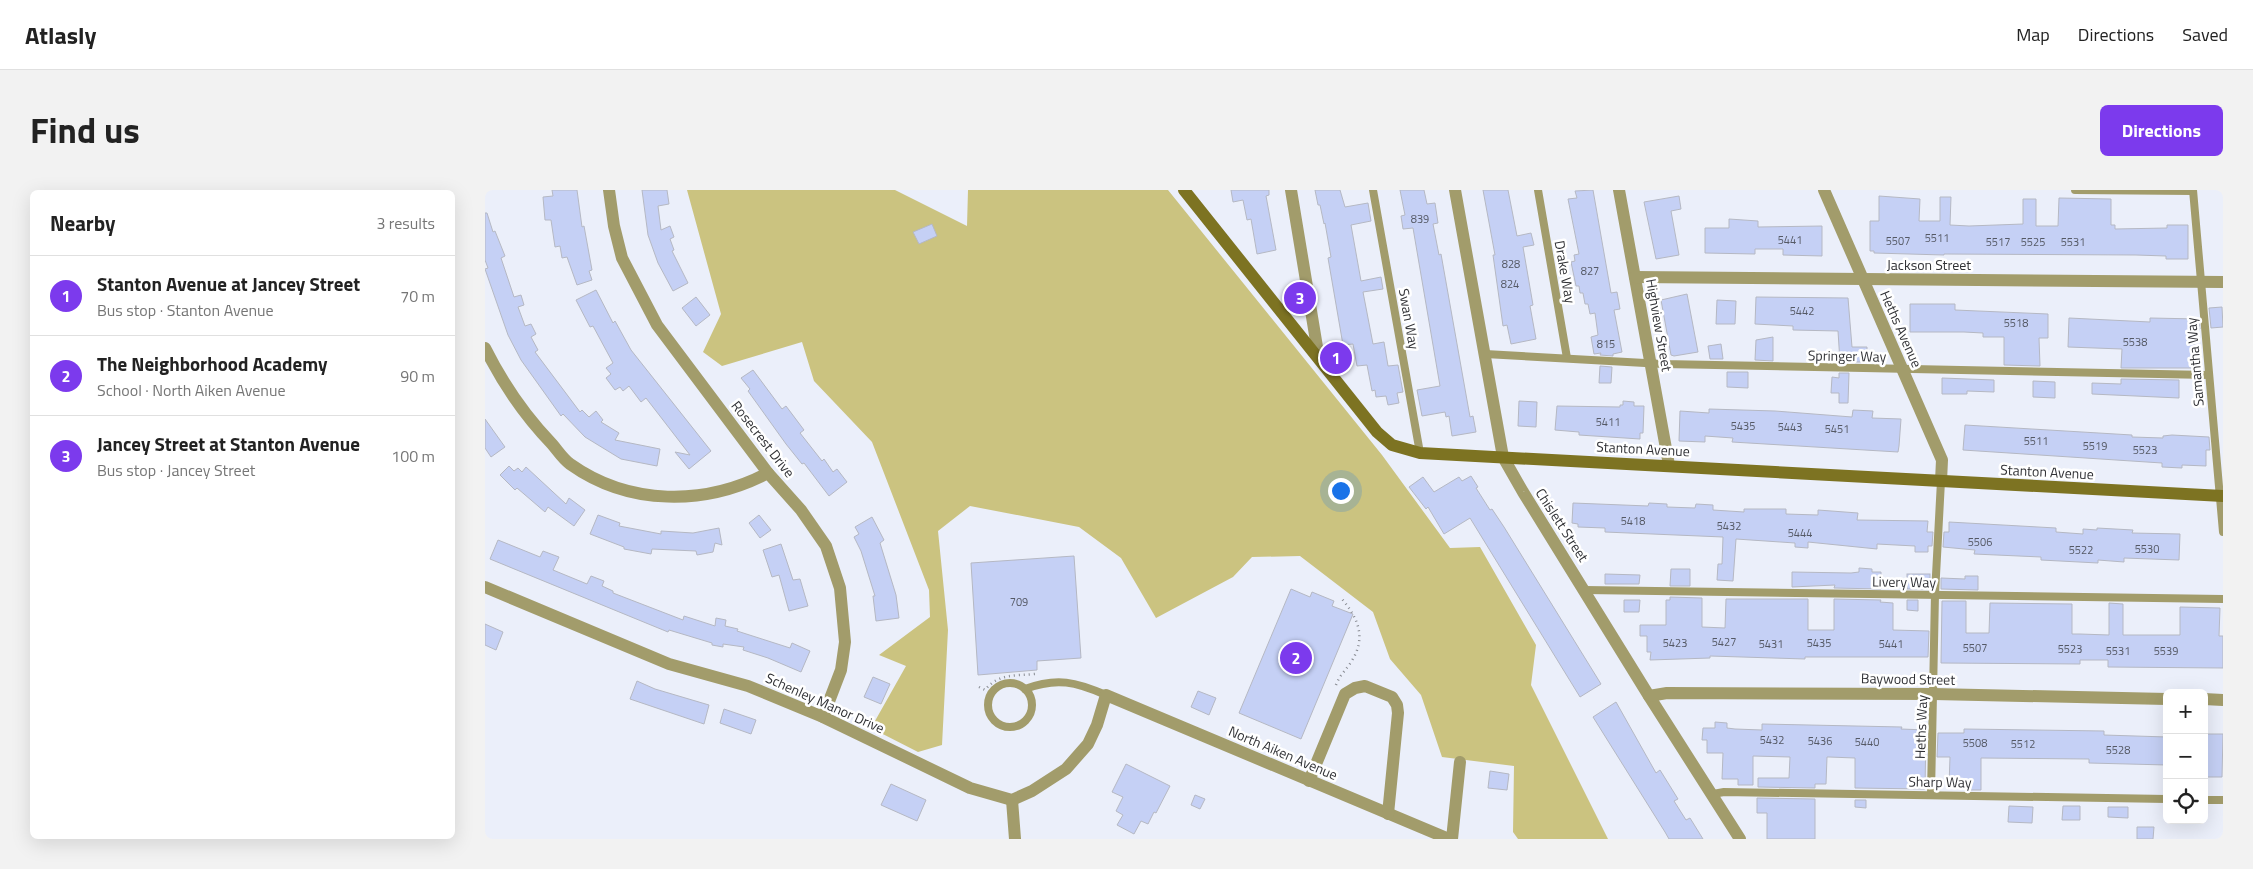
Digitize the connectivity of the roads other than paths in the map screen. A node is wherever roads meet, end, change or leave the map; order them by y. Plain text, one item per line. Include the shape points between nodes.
1 (609, 190) edge
2 (1184, 190) edge
3 (1291, 190) edge
4 (1373, 190) edge
5 (1455, 190) edge
6 (1539, 190) edge
7 (1619, 190) edge
8 (1824, 190) edge
9 (2075, 190) edge
10 (2193, 190) edge
11 (1635, 277) junction
12 (1862, 279) junction
13 (2200, 282) junction
14 (2223, 282) edge
15 (485, 348) edge
16 (1485, 354) junction
17 (1567, 358) junction
18 (1319, 359) junction
19 (1650, 364) junction
20 (1903, 370) junction
21 (2209, 375) junction
22 (1420, 453) junction
23 (1503, 457) junction
24 (1669, 465) junction
25 (768, 473) junction
26 (1941, 482) junction
27 (2221, 496) edge
28 (2223, 532) edge
29 (485, 587) edge
30 (1585, 590) junction
31 (1935, 594) junction
32 (2223, 599) edge
33 (1025, 689) junction
34 (1934, 694) junction
35 (1106, 696) junction
36 (1649, 696) junction
37 (2163, 699) edge
38 (2208, 699) edge
39 (2223, 700) edge
40 (823, 717) junction
41 (1460, 762) dead end
42 (1309, 781) junction
43 (1713, 794) junction
44 (1931, 794) junction
45 (2163, 799) edge
46 (1012, 800) junction
47 (2208, 800) edge
48 (2223, 800) edge
49 (1388, 814) junction
50 (1015, 839) edge
51 (1450, 839) edge
52 (1740, 839) edge

1 - 25 street, Rosecrest Drive via 622,258 657,325
2 - 18 street, Stanton Avenue
3 - 18 street
4 - 22 lane, Swan Way
5 - 16 street, Chislett Street
6 - 17 lane, Drake Way
7 - 11 street, Highview Street
8 - 12 street, Heths Avenue
9 - 10 lane
10 - 13 lane, Samantha Way
11 - 12 street, Jackson Street
11 - 19 street, Highview Street
12 - 13 street, Jackson Street
12 - 20 street, Heths Avenue
13 - 14 street, Jackson Street
13 - 21 lane, Samantha Way
15 - 25 street via 527,419 569,463 603,482 639,494 669,498 726,490
16 - 17 lane, Springer Way
16 - 23 street, Chislett Street
17 - 19 lane, Springer Way
18 - 22 street, Stanton Avenue via 1377,432 1392,445
19 - 20 lane, Springer Way
19 - 24 street, Highview Street
20 - 21 lane, Springer Way
20 - 26 street, Heths Avenue via 1942,460
21 - 27 lane, Samantha Way
22 - 23 street, Stanton Avenue
23 - 24 street, Stanton Avenue
23 - 30 street, Chislett Street
24 - 26 street, Stanton Avenue
25 - 40 street, Rosecrest Drive via 801,510 826,546 840,588 845,642 841,670
26 - 27 street, Stanton Avenue
26 - 31 lane, Heths Way
27 - 28 lane, Samantha Way
29 - 40 street, Schenley Manor Drive via 669,664 748,686
30 - 31 lane, Livery Way
30 - 36 street, Chislett Street
31 - 32 lane, Livery Way
31 - 34 lane, Heths Way
33 - 33 lane via 1012,683 1004,684 992,693 988,707 994,720 1007,727 1026,721 1032,708 1030,694
33 - 35 lane via 1059,681 1089,687
34 - 36 street, Baywood Street via 1667,693
34 - 37 street, Baywood Street
34 - 44 lane, Heths Way
35 - 42 street, North Aiken Avenue
35 - 46 street via 1088,744 1066,769 1033,791
36 - 43 street, Chislett Street
38 - 39 street
40 - 46 street, Schenley Manor Drive via 970,788
41 - 51 street, North Aiken Avenue
42 - 49 street, North Aiken Avenue
42 - 49 street via 1345,694 1365,686 1392,697 1398,713
43 - 44 lane, Sharp Way
43 - 52 street, Chislett Street
44 - 45 lane, Sharp Way
46 - 50 street
47 - 48 lane
49 - 51 street, North Aiken Avenue

